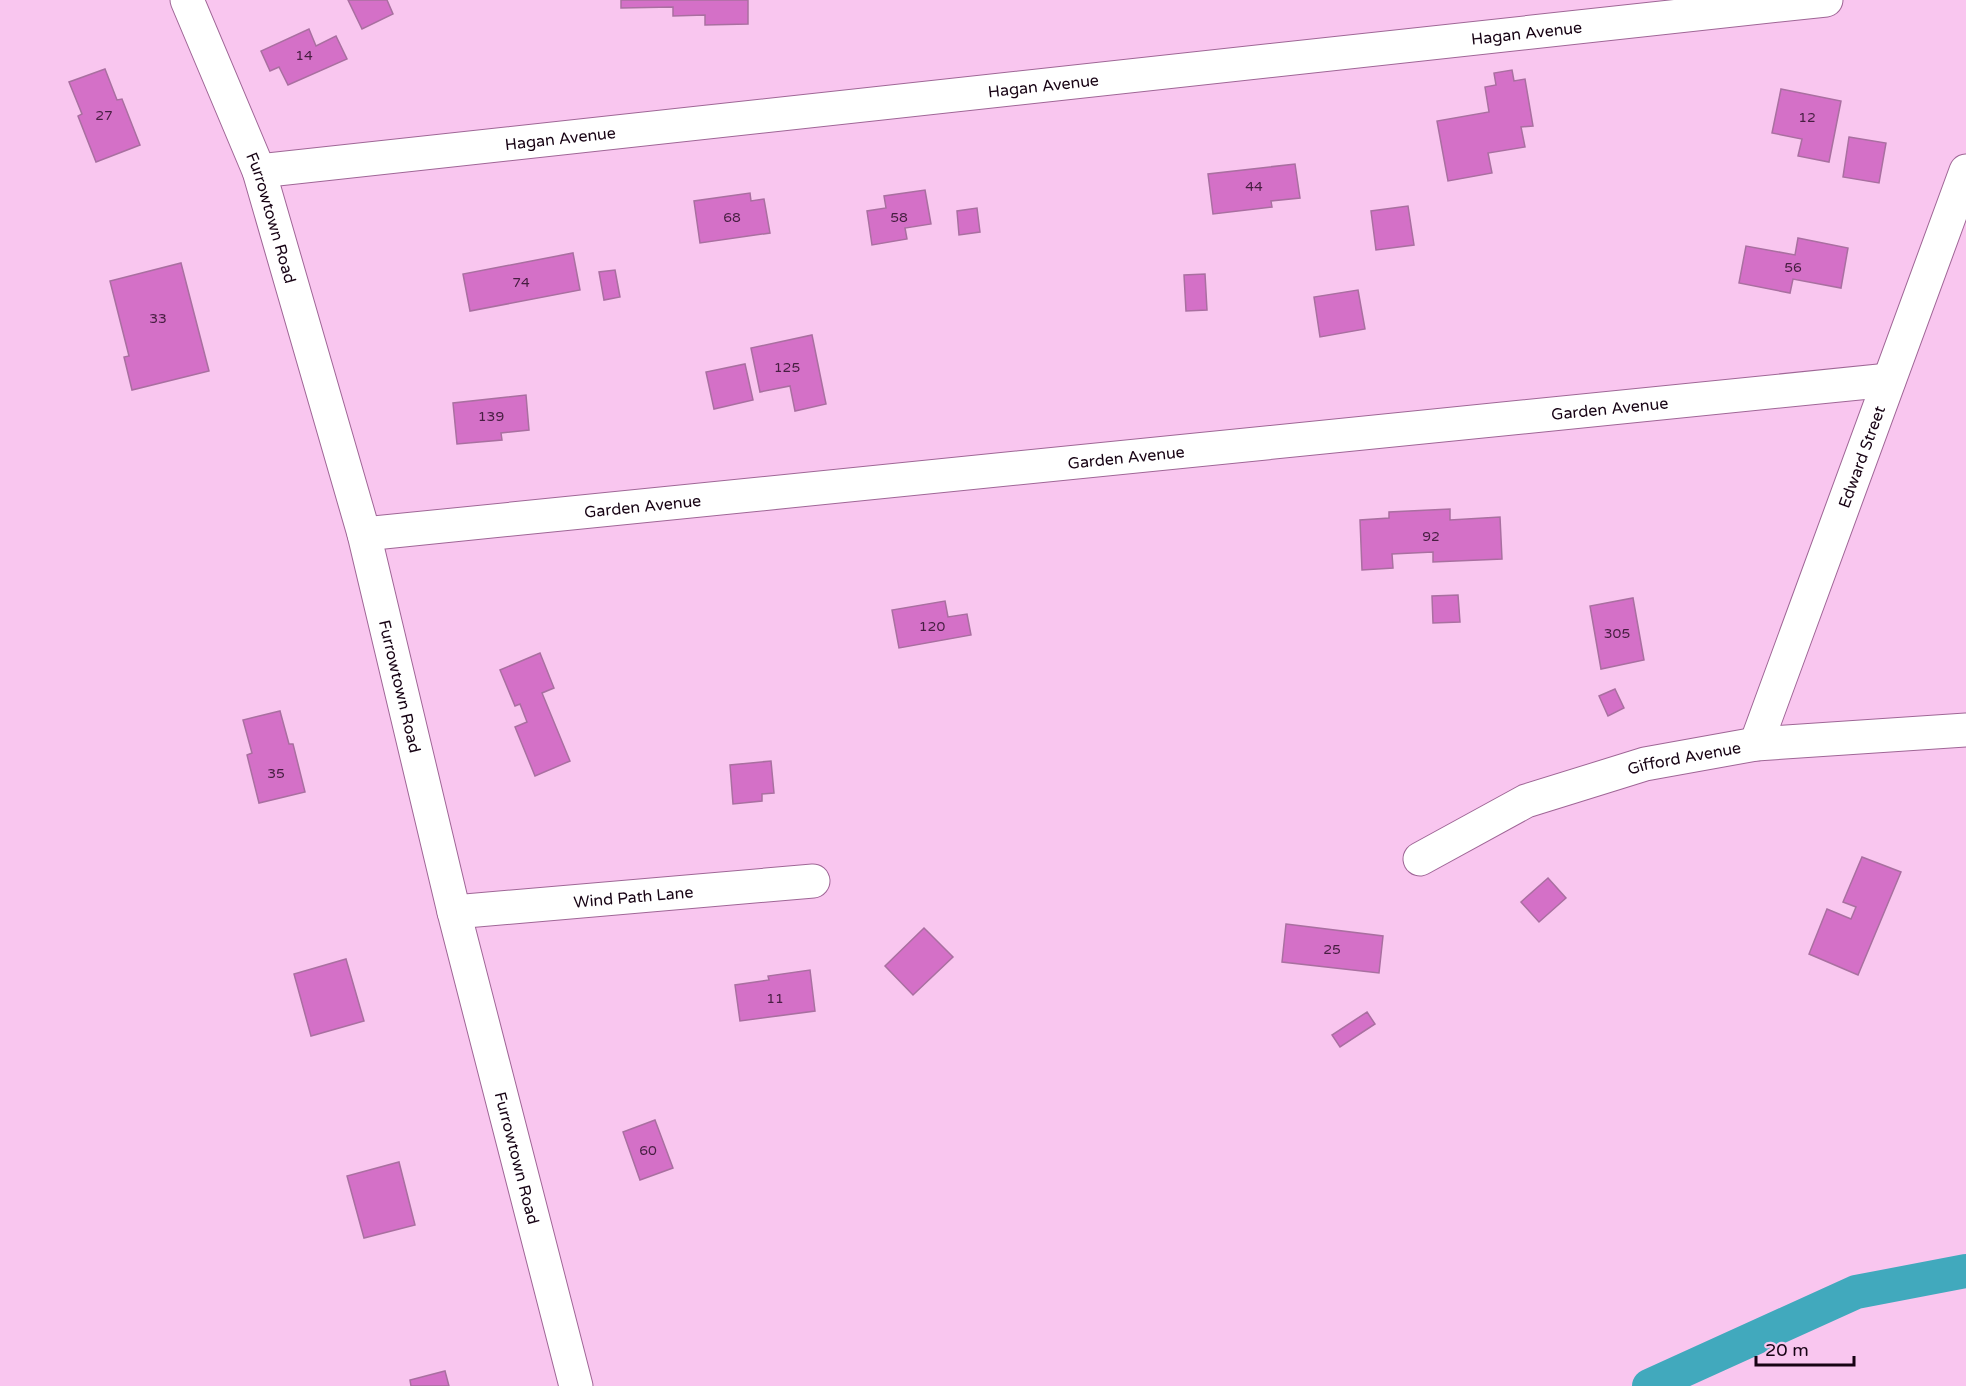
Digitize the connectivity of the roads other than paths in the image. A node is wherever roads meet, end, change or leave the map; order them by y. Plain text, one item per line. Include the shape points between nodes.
1 (187, 0) edge
2 (1826, 0) edge
3 (259, 171) junction
4 (1966, 171) edge
5 (1889, 380) junction
6 (364, 534) junction
7 (1966, 730) edge
8 (1756, 744) junction
9 (1420, 859) dead end
10 (813, 881) dead end
11 (454, 912) junction
12 (576, 1386) edge

1 - 3 street, Furrowtown Road
2 - 3 street, Hagan Avenue
3 - 6 street, Furrowtown Road
4 - 5 street, Edward Street
5 - 6 street, Garden Avenue
5 - 8 street, Edward Street
6 - 11 street, Furrowtown Road
7 - 8 street, Gifford Avenue
8 - 9 street, Gifford Avenue via 1645,764 1526,801
10 - 11 street, Wind Path Lane
11 - 12 street, Furrowtown Road

